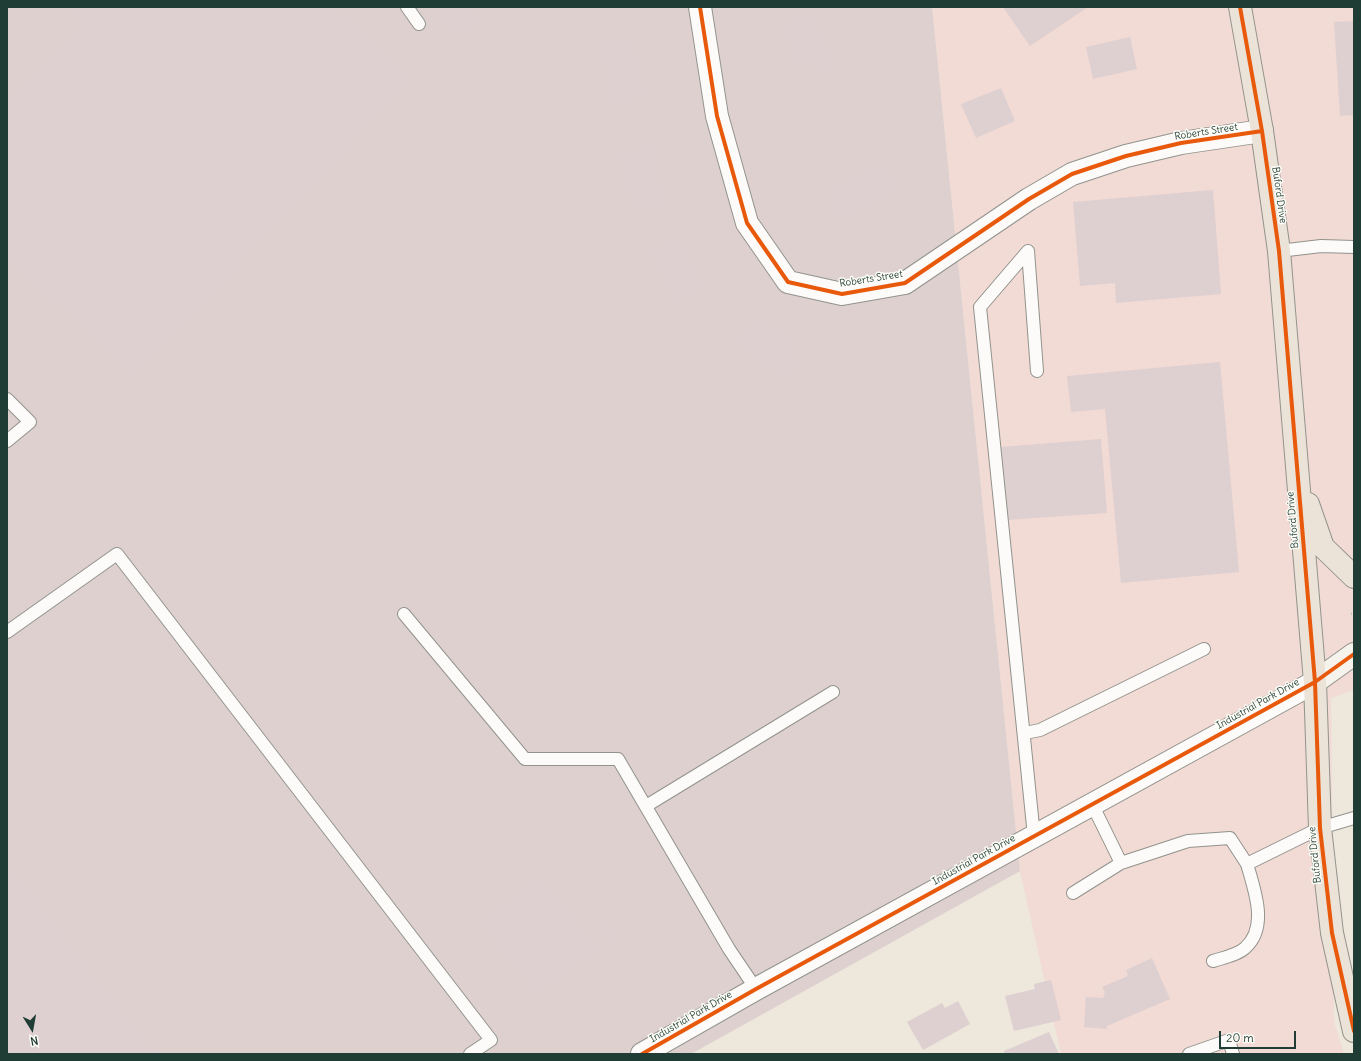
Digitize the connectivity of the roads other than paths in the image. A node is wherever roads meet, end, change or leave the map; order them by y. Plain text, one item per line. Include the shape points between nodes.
1 (407, 7) edge
2 (700, 7) edge
3 (1240, 7) edge
4 (419, 24) dead end
5 (1262, 131) junction
6 (1354, 248) edge
7 (1279, 251) junction
8 (1037, 371) dead end
9 (7, 399) edge
10 (7, 441) edge
11 (1296, 472) junction
12 (1354, 577) edge
13 (404, 614) dead end
14 (7, 632) edge
15 (1204, 649) dead end
16 (1354, 654) edge
17 (1315, 682) junction
18 (833, 692) dead end
19 (1025, 733) junction
20 (1092, 804) junction
21 (646, 806) junction
22 (1354, 818) edge
23 (1320, 828) junction
24 (1034, 836) junction
25 (1121, 863) junction
26 (1246, 864) junction
27 (1073, 893) dead end
28 (1213, 961) dead end
29 (1349, 981) edge
30 (756, 989) junction
31 (1354, 1031) edge
32 (470, 1054) edge
33 (642, 1054) edge
34 (1189, 1054) edge
35 (1233, 1054) edge

1 - 4 lane
2 - 5 street, Roberts Street via 717,116 747,223 788,282 842,294 906,283 1028,199 1072,174 1126,156 1181,143
3 - 5 highway, Buford Drive
5 - 7 highway, Buford Drive
6 - 7 lane via 1321,246
7 - 11 highway, Buford Drive
8 - 19 lane via 1028,250 980,307
9 - 10 lane via 30,422
11 - 12 highway via 1323,547
11 - 17 highway, Buford Drive
13 - 21 lane via 524,759 618,759
14 - 32 lane via 117,554 492,1040
15 - 19 lane via 1040,730
16 - 17 street
17 - 20 street, Industrial Park Drive
17 - 23 highway, Buford Drive
18 - 21 lane
19 - 24 lane
20 - 24 street, Industrial Park Drive
20 - 25 lane
21 - 30 lane via 729,948
22 - 23 lane
23 - 26 lane
23 - 29 highway, Buford Drive via 1332,934
24 - 30 street, Industrial Park Drive
25 - 26 lane via 1188,840 1230,838
25 - 27 lane
26 - 28 lane via 1258,915 1255,933 1245,949
29 - 31 highway, Buford Drive
30 - 33 street, Industrial Park Drive
34 - 35 lane via 1229,1040

